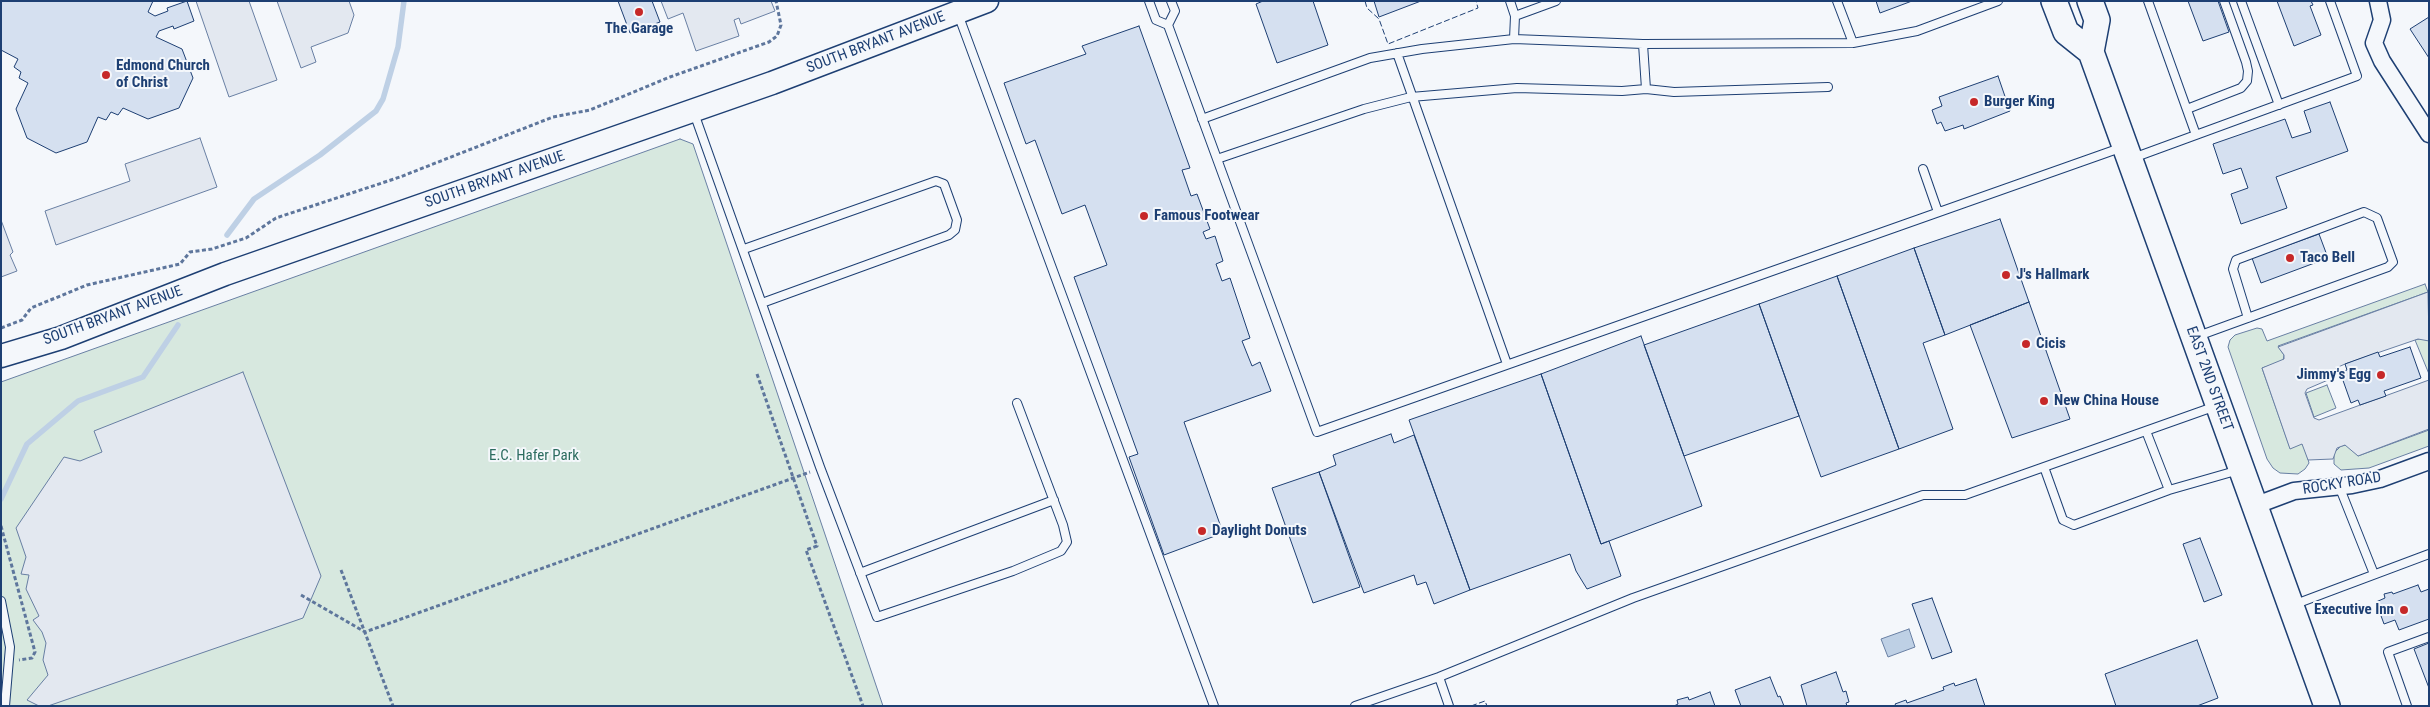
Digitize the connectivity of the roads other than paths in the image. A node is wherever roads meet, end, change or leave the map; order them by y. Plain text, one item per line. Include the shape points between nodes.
1 (987, 1) edge
2 (1149, 1) edge
3 (1171, 1) edge
4 (1510, 1) edge
5 (1556, 1) edge
6 (1838, 1) edge
7 (1998, 1) edge
8 (2054, 1) edge
9 (2090, 1) edge
10 (2148, 1) edge
11 (2224, 1) edge
12 (2241, 1) edge
13 (2330, 1) edge
14 (2378, 1) edge
15 (957, 12) junction
16 (1516, 16) junction
17 (1168, 25) junction
18 (1514, 39) junction
19 (1853, 43) junction
20 (1644, 44) junction
21 (1397, 52) junction
22 (2091, 52) junction
23 (1828, 87) dead end
24 (1646, 89) junction
25 (1411, 97) junction
26 (2279, 105) junction
27 (2187, 109) junction
28 (694, 111) junction
29 (1202, 119) junction
30 (2429, 134) edge
31 (2196, 135) junction
32 (2127, 153) junction
33 (1217, 159) junction
34 (1923, 168) dead end
35 (1938, 212) junction
36 (744, 249) junction
37 (762, 302) junction
38 (2248, 318) junction
39 (2193, 337) junction
40 (1, 356) edge
41 (1507, 364) junction
42 (1017, 403) dead end
43 (2218, 405) junction
44 (2146, 430) junction
45 (2429, 461) edge
46 (2044, 467) junction
47 (2241, 469) junction
48 (2339, 485) junction
49 (2169, 490) junction
50 (1054, 500) junction
51 (2254, 506) junction
52 (2429, 554) edge
53 (860, 572) junction
54 (2374, 574) junction
55 (1, 601) edge
56 (2291, 606) junction
57 (2429, 637) edge
58 (1439, 677) junction
59 (5, 706) edge
60 (1214, 706) edge
61 (1355, 706) edge
62 (1449, 706) edge
63 (2327, 706) edge
64 (2407, 706) edge

1 - 15 main road, SOUTH BRYANT AVENUE
2 - 17 lane via 1156,20
3 - 17 lane via 1175,11
4 - 16 lane
5 - 16 lane
6 - 19 lane
7 - 19 lane via 1917,32
8 - 22 main road via 2066,32
9 - 22 main road, EAST 2ND STREET via 2097,20
10 - 27 lane
11 - 27 lane via 2246,62 2247,81 2242,88
12 - 26 lane
13 - 26 lane via 2357,76
14 - 30 street via 2382,20 2374,43
15 - 28 main road, SOUTH BRYANT AVENUE
15 - 60 lane
16 - 18 lane
17 - 29 lane
18 - 20 lane
18 - 21 lane
19 - 20 lane
20 - 24 lane
21 - 25 lane
21 - 29 lane via 1370,58
22 - 32 main road, EAST 2ND STREET
23 - 24 lane via 1674,92
24 - 25 lane via 1622,92 1516,88
25 - 33 lane via 1364,109
25 - 41 lane
26 - 31 lane
27 - 31 lane
28 - 36 lane
28 - 40 main road, SOUTH BRYANT AVENUE via 235,271 61,338
29 - 33 lane
31 - 32 lane
32 - 35 lane
32 - 39 main road, EAST 2ND STREET
33 - 41 lane via 1317,432
34 - 35 lane
35 - 41 lane
36 - 37 lane
36 - 37 lane via 936,181 944,184 957,220 955,230 949,235
37 - 53 lane
38 - 38 lane via 2233,269 2239,258 2364,212 2377,218 2393,262 2388,267
38 - 39 lane
39 - 43 main road, EAST 2ND STREET
42 - 50 lane
43 - 44 lane
43 - 47 main road, EAST 2ND STREET
44 - 46 lane
44 - 49 lane
45 - 48 street, ROCKY ROAD via 2380,479
46 - 49 lane via 2063,520 2074,524
46 - 58 lane via 1965,495 1913,498 1633,598
47 - 49 lane
47 - 51 main road, EAST 2ND STREET
48 - 51 street, ROCKY ROAD via 2294,491
48 - 54 lane
50 - 53 lane
50 - 53 lane via 1067,542 1061,551 1013,571 877,617
51 - 56 main road, EAST 2ND STREET
52 - 54 lane
54 - 56 lane
55 - 59 lane via 10,647
56 - 63 main road, EAST 2ND STREET
57 - 64 lane via 2388,652
58 - 61 lane
58 - 62 lane

